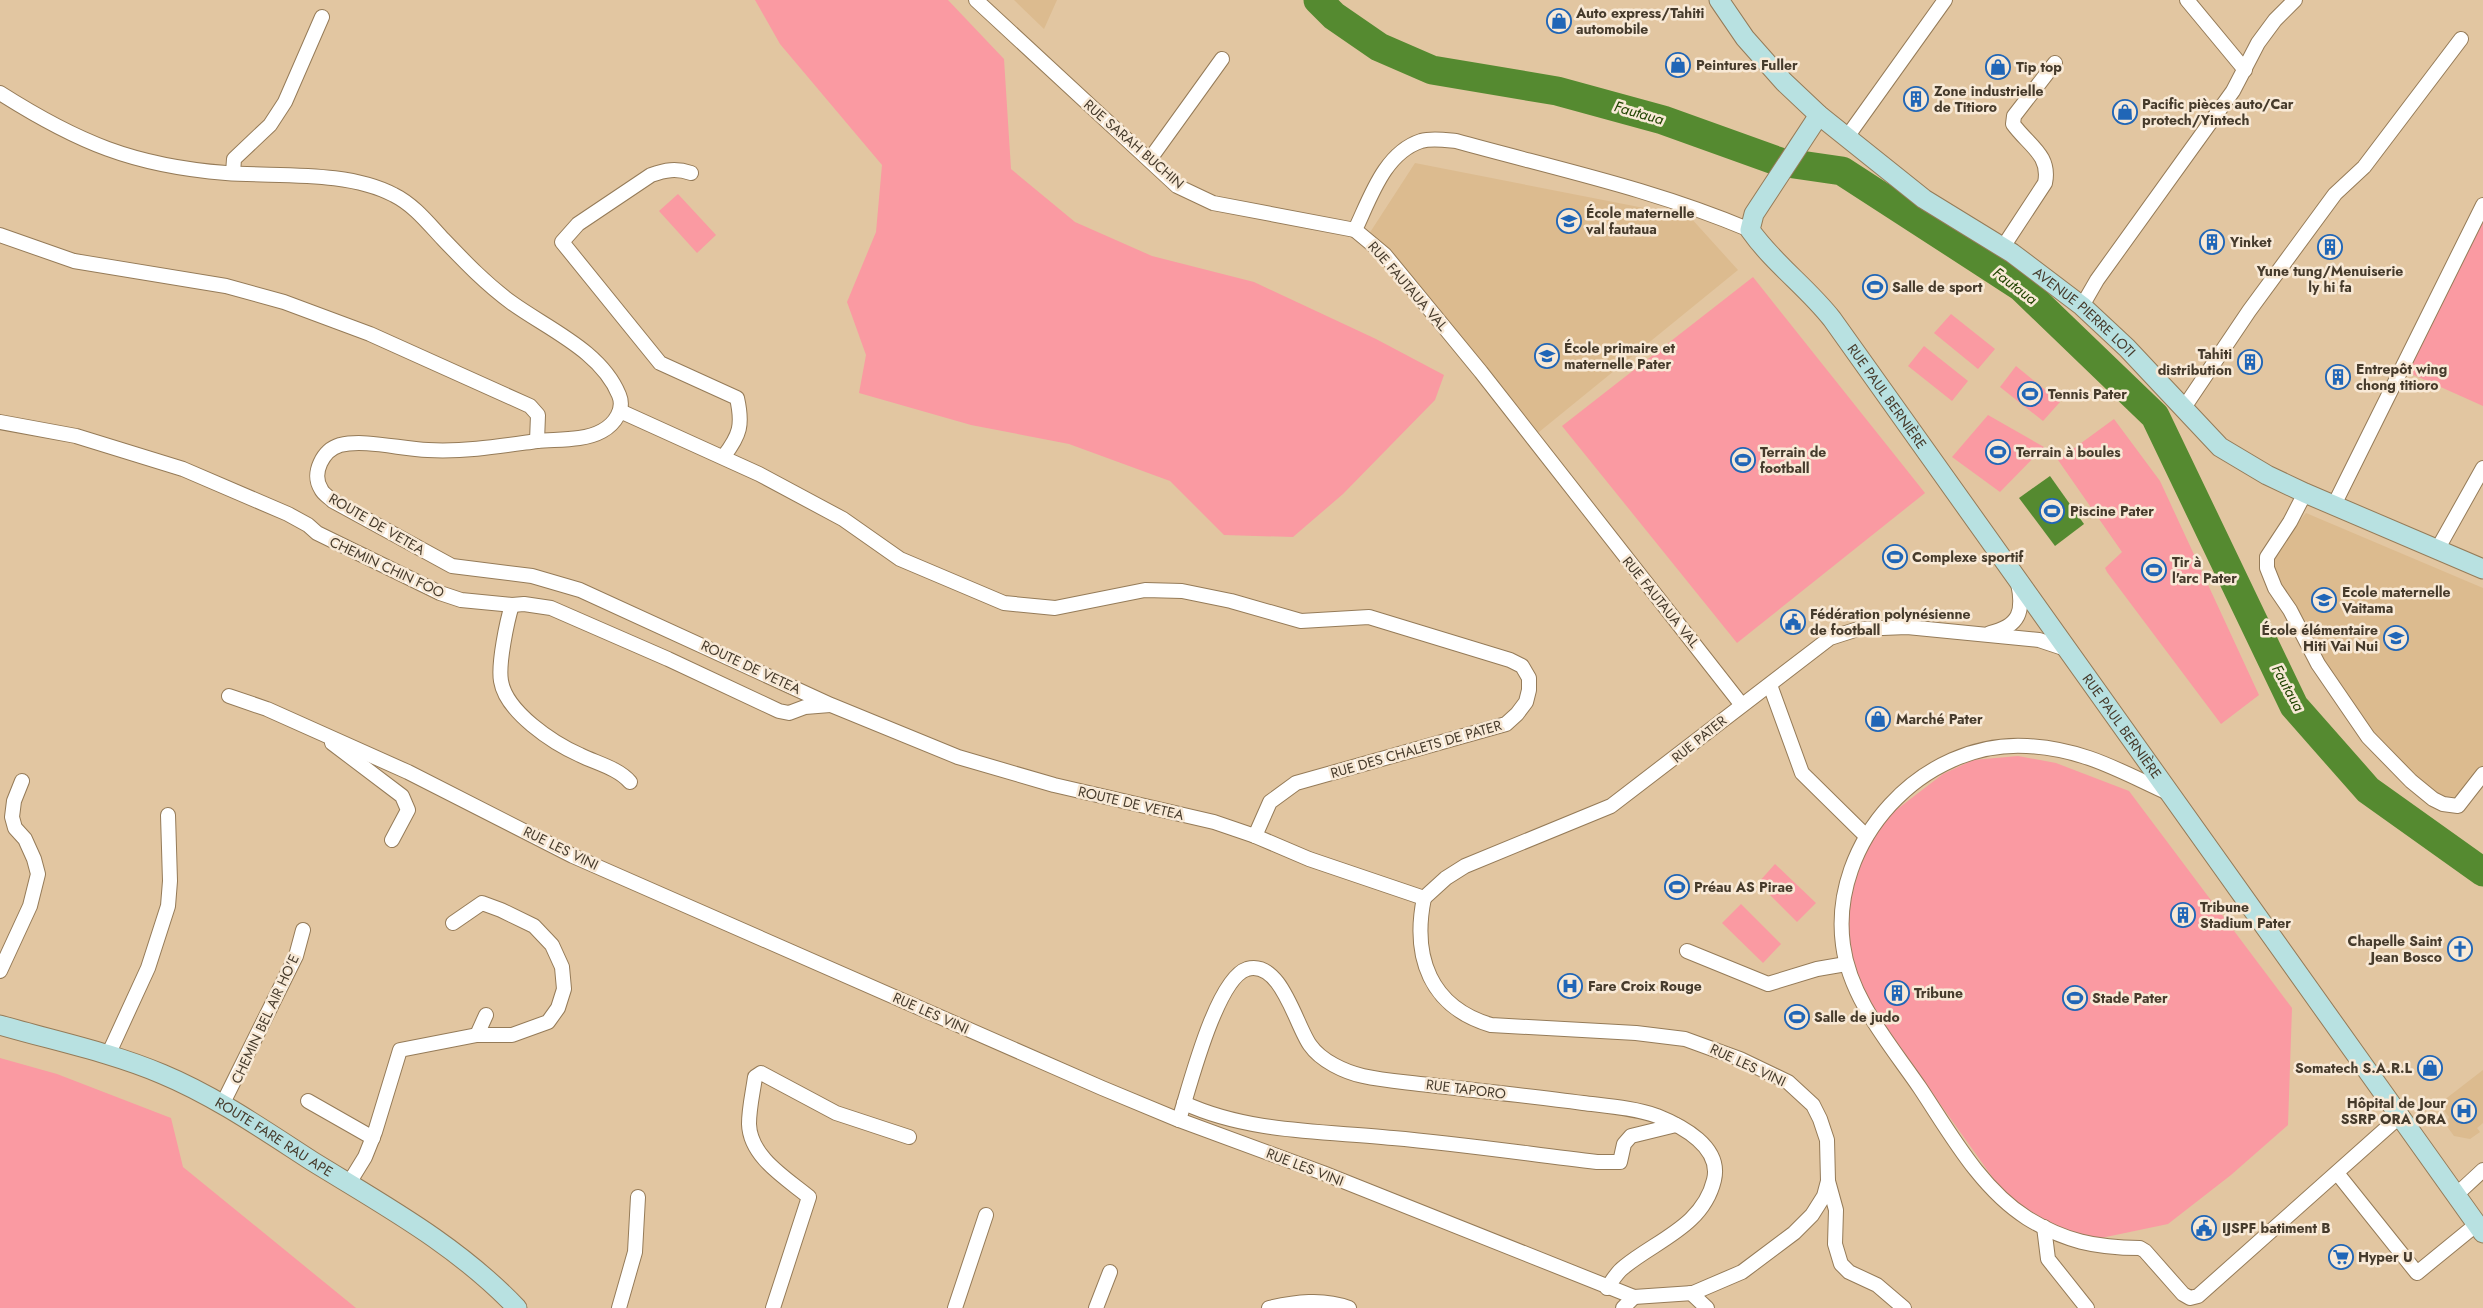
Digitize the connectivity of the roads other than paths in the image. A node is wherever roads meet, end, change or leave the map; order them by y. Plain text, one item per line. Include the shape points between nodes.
1 (976, 0) edge
2 (1719, 0) edge
3 (1945, 0) edge
4 (2187, 0) edge
5 (2295, 0) edge
6 (322, 17) dead end
7 (2461, 39) dead end
8 (1222, 59) dead end
9 (2055, 64) dead end
10 (2245, 70) junction
11 (0, 93) edge
12 (1818, 115) junction
13 (1846, 137) junction
14 (1150, 159) junction
15 (691, 173) dead end
16 (233, 174) junction
17 (2483, 205) edge
18 (1355, 230) junction
19 (1750, 230) junction
20 (0, 235) edge
21 (2003, 247) junction
22 (2082, 306) junction
23 (2183, 409) junction
24 (620, 411) junction
25 (0, 422) edge
26 (538, 442) junction
27 (724, 456) junction
28 (2483, 468) edge
29 (2305, 493) junction
30 (2334, 505) junction
31 (2437, 550) junction
32 (2483, 569) edge
33 (2018, 579) junction
34 (512, 605) junction
35 (1985, 634) junction
36 (2066, 649) junction
37 (1770, 685) junction
38 (229, 696) dead end
39 (1741, 704) junction
40 (831, 705) junction
41 (321, 734) junction
42 (2483, 774) edge
43 (22, 780) dead end
44 (630, 782) dead end
45 (2168, 793) junction
46 (168, 815) dead end
47 (1255, 836) junction
48 (1866, 836) junction
49 (392, 840) dead end
50 (1424, 898) junction
51 (453, 923) dead end
52 (303, 930) dead end
53 (1687, 952) dead end
54 (1846, 964) junction
55 (0, 970) edge
56 (486, 1015) dead end
57 (0, 1025) edge
58 (477, 1035) junction
59 (109, 1053) junction
60 (308, 1101) dead end
61 (1184, 1103) junction
62 (222, 1105) junction
63 (2399, 1117) junction
64 (1179, 1120) junction
65 (1676, 1125) junction
66 (909, 1137) dead end
67 (373, 1138) junction
68 (2483, 1170) edge
69 (2337, 1173) junction
70 (1828, 1181) junction
71 (349, 1183) junction
72 (2456, 1196) junction
73 (638, 1197) dead end
74 (986, 1215) dead end
75 (2044, 1228) junction
76 (2480, 1228) edge
77 (1110, 1272) dead end
78 (1607, 1288) junction
79 (1690, 1293) junction
80 (1634, 1297) junction
81 (1321, 1305) edge
82 (517, 1308) edge
83 (619, 1308) edge
84 (773, 1308) edge
85 (955, 1308) edge
86 (1096, 1308) edge
87 (1269, 1308) edge
88 (1349, 1308) edge
89 (1623, 1308) edge
90 (1707, 1308) edge
91 (1904, 1308) edge
92 (2087, 1308) edge

1 - 14 street, RUE SARAH BUCHIN
2 - 12 main road, AVENUE PIERRE LOTI via 1745,38
3 - 13 street
4 - 10 street
5 - 10 street via 2258,43
6 - 16 street via 285,102 270,126 234,159
7 - 23 street via 2364,168 2335,194 2249,311
8 - 14 street
9 - 21 street via 2014,116 2013,124 2046,162 2048,171 2046,183
10 - 22 street
11 - 16 street via 50,124 111,151 146,162
12 - 13 main road, AVENUE PIERRE LOTI
12 - 19 main road via 1754,214
13 - 21 main road, AVENUE PIERRE LOTI via 1924,199
14 - 18 street, RUE SARAH BUCHIN via 1177,186 1213,203
15 - 27 street via 680,169 651,175 578,224 562,242 583,272 660,363 737,398 741,426
16 - 24 street via 355,182 374,186 406,202 485,281 605,370 620,397
17 - 30 street
18 - 19 street via 1376,185 1400,153 1423,140 1436,140 1456,141 1622,184
18 - 39 street, RUE FAUTAUA VAL via 1385,256 1481,372
19 - 33 main road, RUE PAUL BERNIÈRE via 1768,254 1826,312
20 - 26 street via 74,261 226,286 284,302 370,334 530,406 538,415
21 - 22 main road, AVENUE PIERRE LOTI
22 - 23 main road, AVENUE PIERRE LOTI via 2127,348
23 - 29 main road, AVENUE PIERRE LOTI via 2220,448
24 - 26 street, ROUTE DE VETEA via 610,426 600,433
24 - 27 street, RUE DES CHALETS DE PATER
25 - 34 street, CHEMIN CHIN FOO via 76,436 183,469 288,514 317,533 440,593 461,600
26 - 40 street, ROUTE DE VETEA via 483,450 341,445 330,448 324,456 317,473 318,482 321,490 333,501 452,566 532,576 580,590
27 - 47 street, RUE DES CHALETS DE PATER via 842,519 900,560 1004,603 1055,608 1145,590 1182,591 1301,621 1369,617 1522,666 1530,690 1526,702 1506,724 1296,784 1270,802
28 - 31 street
29 - 30 main road, AVENUE PIERRE LOTI
29 - 42 street via 2267,557 2267,568 2318,664 2368,737 2433,799 2458,806
30 - 31 main road, AVENUE PIERRE LOTI
31 - 32 main road, AVENUE PIERRE LOTI
33 - 35 street, RUE PATER via 2022,600 2019,613 2006,629
33 - 36 main road, RUE PAUL BERNIÈRE
34 - 40 street, CHEMIN CHIN FOO via 551,608 579,619 779,711 789,713 805,707
34 - 44 street via 505,626 501,681 509,699 545,736 620,773
35 - 36 street, RUE PATER via 2039,640
35 - 37 street, RUE PATER via 1907,627 1858,629 1830,638
36 - 45 main road, RUE PAUL BERNIÈRE
37 - 39 street, RUE PATER
37 - 48 street via 1802,772
38 - 41 street, RUE LES VINI
39 - 50 street, RUE PATER via 1611,806 1465,866
40 - 47 street, ROUTE DE VETEA via 912,740 994,769 1214,822
41 - 49 street via 402,796 408,810
41 - 64 street, RUE LES VINI via 408,772 573,856
43 - 55 street via 12,816 15,828 31,852 38,874 30,906
45 - 48 street via 2083,754 2039,747 2003,748 1960,758 1926,774 1895,799
45 - 63 main road, RUE PAUL BERNIÈRE
46 - 59 street via 168,906 148,968
47 - 50 street, ROUTE DE VETEA via 1310,859
48 - 54 street via 1846,879 1842,904 1842,944
50 - 70 street, RUE LES VINI via 1421,911 1423,956 1437,991 1456,1010 1491,1025 1685,1039 1740,1059 1788,1082 1813,1105 1827,1140
51 - 58 street via 482,903 501,910 534,926 552,945 562,967 564,989 558,1008 548,1022 512,1035
52 - 62 street, CHEMIN BEL AIR HO'E via 296,956
53 - 54 street via 1768,984 1816,969
54 - 75 street via 1874,1022 1976,1168 2001,1196
56 - 58 street
57 - 59 main road, ROUTE FARE RAU APE
58 - 67 street via 400,1050
59 - 62 main road, ROUTE FARE RAU APE via 184,1084
60 - 67 street
61 - 64 street, RUE TAPORO
61 - 65 street via 1206,1113 1284,1128 1598,1162 1620,1162 1624,1144 1630,1136
61 - 65 street, RUE TAPORO via 1203,1040 1218,1007 1238,973 1249,968 1261,970 1280,985 1310,1046 1345,1070 1397,1081 1614,1107 1655,1116
62 - 71 main road, ROUTE FARE RAU APE
63 - 69 street
63 - 72 main road, RUE PAUL BERNIÈRE
64 - 78 street, RUE LES VINI via 1378,1194
65 - 78 street, RUE TAPORO via 1692,1134 1712,1156 1716,1167 1714,1180 1700,1209 1686,1225 1623,1268
66 - 84 street via 836,1113 761,1073 756,1077 749,1125 754,1146 768,1163 809,1197
67 - 71 street
68 - 72 street
69 - 75 street via 2198,1296 2190,1298 2182,1294 2141,1249 2094,1246
69 - 76 street via 2417,1273
70 - 79 street, RUE LES VINI via 1824,1196 1812,1215 1774,1249 1742,1272
70 - 91 street via 1836,1210 1835,1244 1840,1264 1849,1272 1877,1285
71 - 82 main road, ROUTE FARE RAU APE via 459,1254
72 - 76 main road, RUE PAUL BERNIÈRE
73 - 83 street via 635,1252
74 - 85 street
75 - 92 street via 2048,1259
77 - 86 street
78 - 80 street, RUE LES VINI
79 - 80 street, RUE LES VINI
79 - 90 street
80 - 89 street
81 - 87 street via 1291,1303
81 - 88 street

